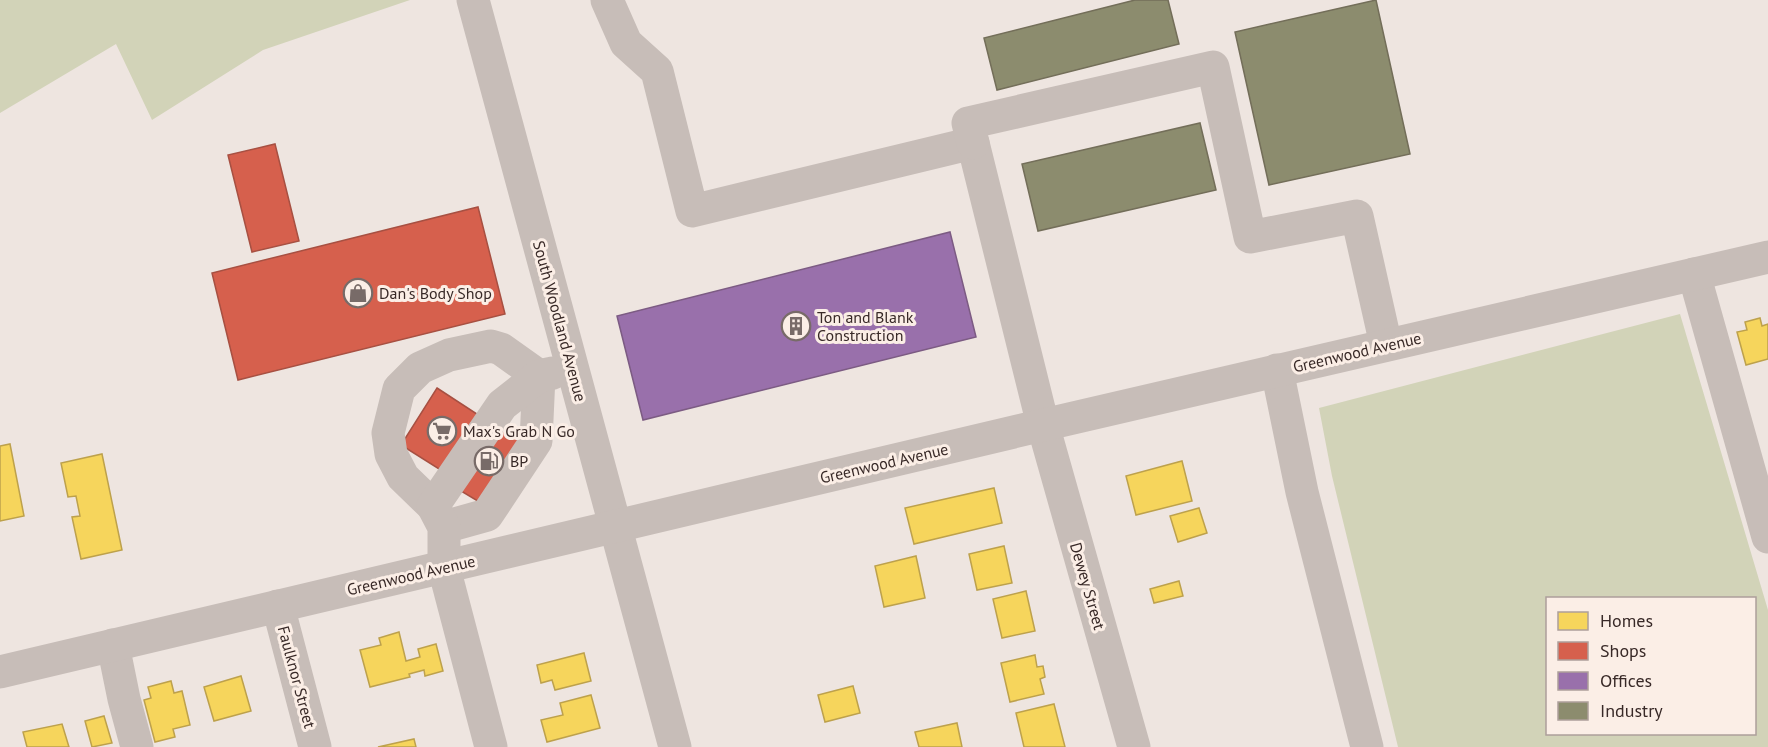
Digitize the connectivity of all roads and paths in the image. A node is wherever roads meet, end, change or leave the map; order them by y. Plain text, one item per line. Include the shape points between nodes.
1 (473, 0) edge
2 (607, 0) edge
3 (973, 143) junction
4 (1768, 257) edge
5 (1694, 274) junction
6 (1386, 345) junction
7 (572, 368) junction
8 (1276, 370) junction
9 (539, 376) junction
10 (1043, 425) junction
11 (438, 517) junction
12 (615, 527) junction
13 (1768, 537) edge
14 (444, 568) junction
15 (278, 606) junction
16 (113, 645) junction
17 (0, 672) edge
18 (137, 747) edge
19 (315, 747) edge
20 (491, 747) edge
21 (675, 747) edge
22 (1134, 747) edge
23 (1367, 747) edge

1 - 7 street, South Woodland Avenue
2 - 3 street via 626,43 657,71 692,211
3 - 6 street via 968,123 1213,67 1250,237 1357,216
3 - 10 street, Dewey Street
4 - 5 street, Greenwood Avenue
5 - 6 street, Greenwood Avenue
5 - 13 street
6 - 8 street, Greenwood Avenue
7 - 9 street
7 - 12 street, South Woodland Avenue
8 - 10 street, Greenwood Avenue
8 - 23 street via 1302,492
9 - 11 street via 502,405
9 - 11 street via 536,441 488,515
9 - 11 street via 491,346 449,355 420,368 399,389 388,433 391,454 403,477
10 - 12 street, Greenwood Avenue
10 - 22 street, Dewey Street
11 - 14 street
12 - 14 street, Greenwood Avenue
12 - 21 street, South Woodland Avenue
14 - 15 street, Greenwood Avenue
14 - 20 street
15 - 16 street, Greenwood Avenue
15 - 19 street, Faulknor Street
16 - 17 street, Greenwood Avenue
16 - 18 street

